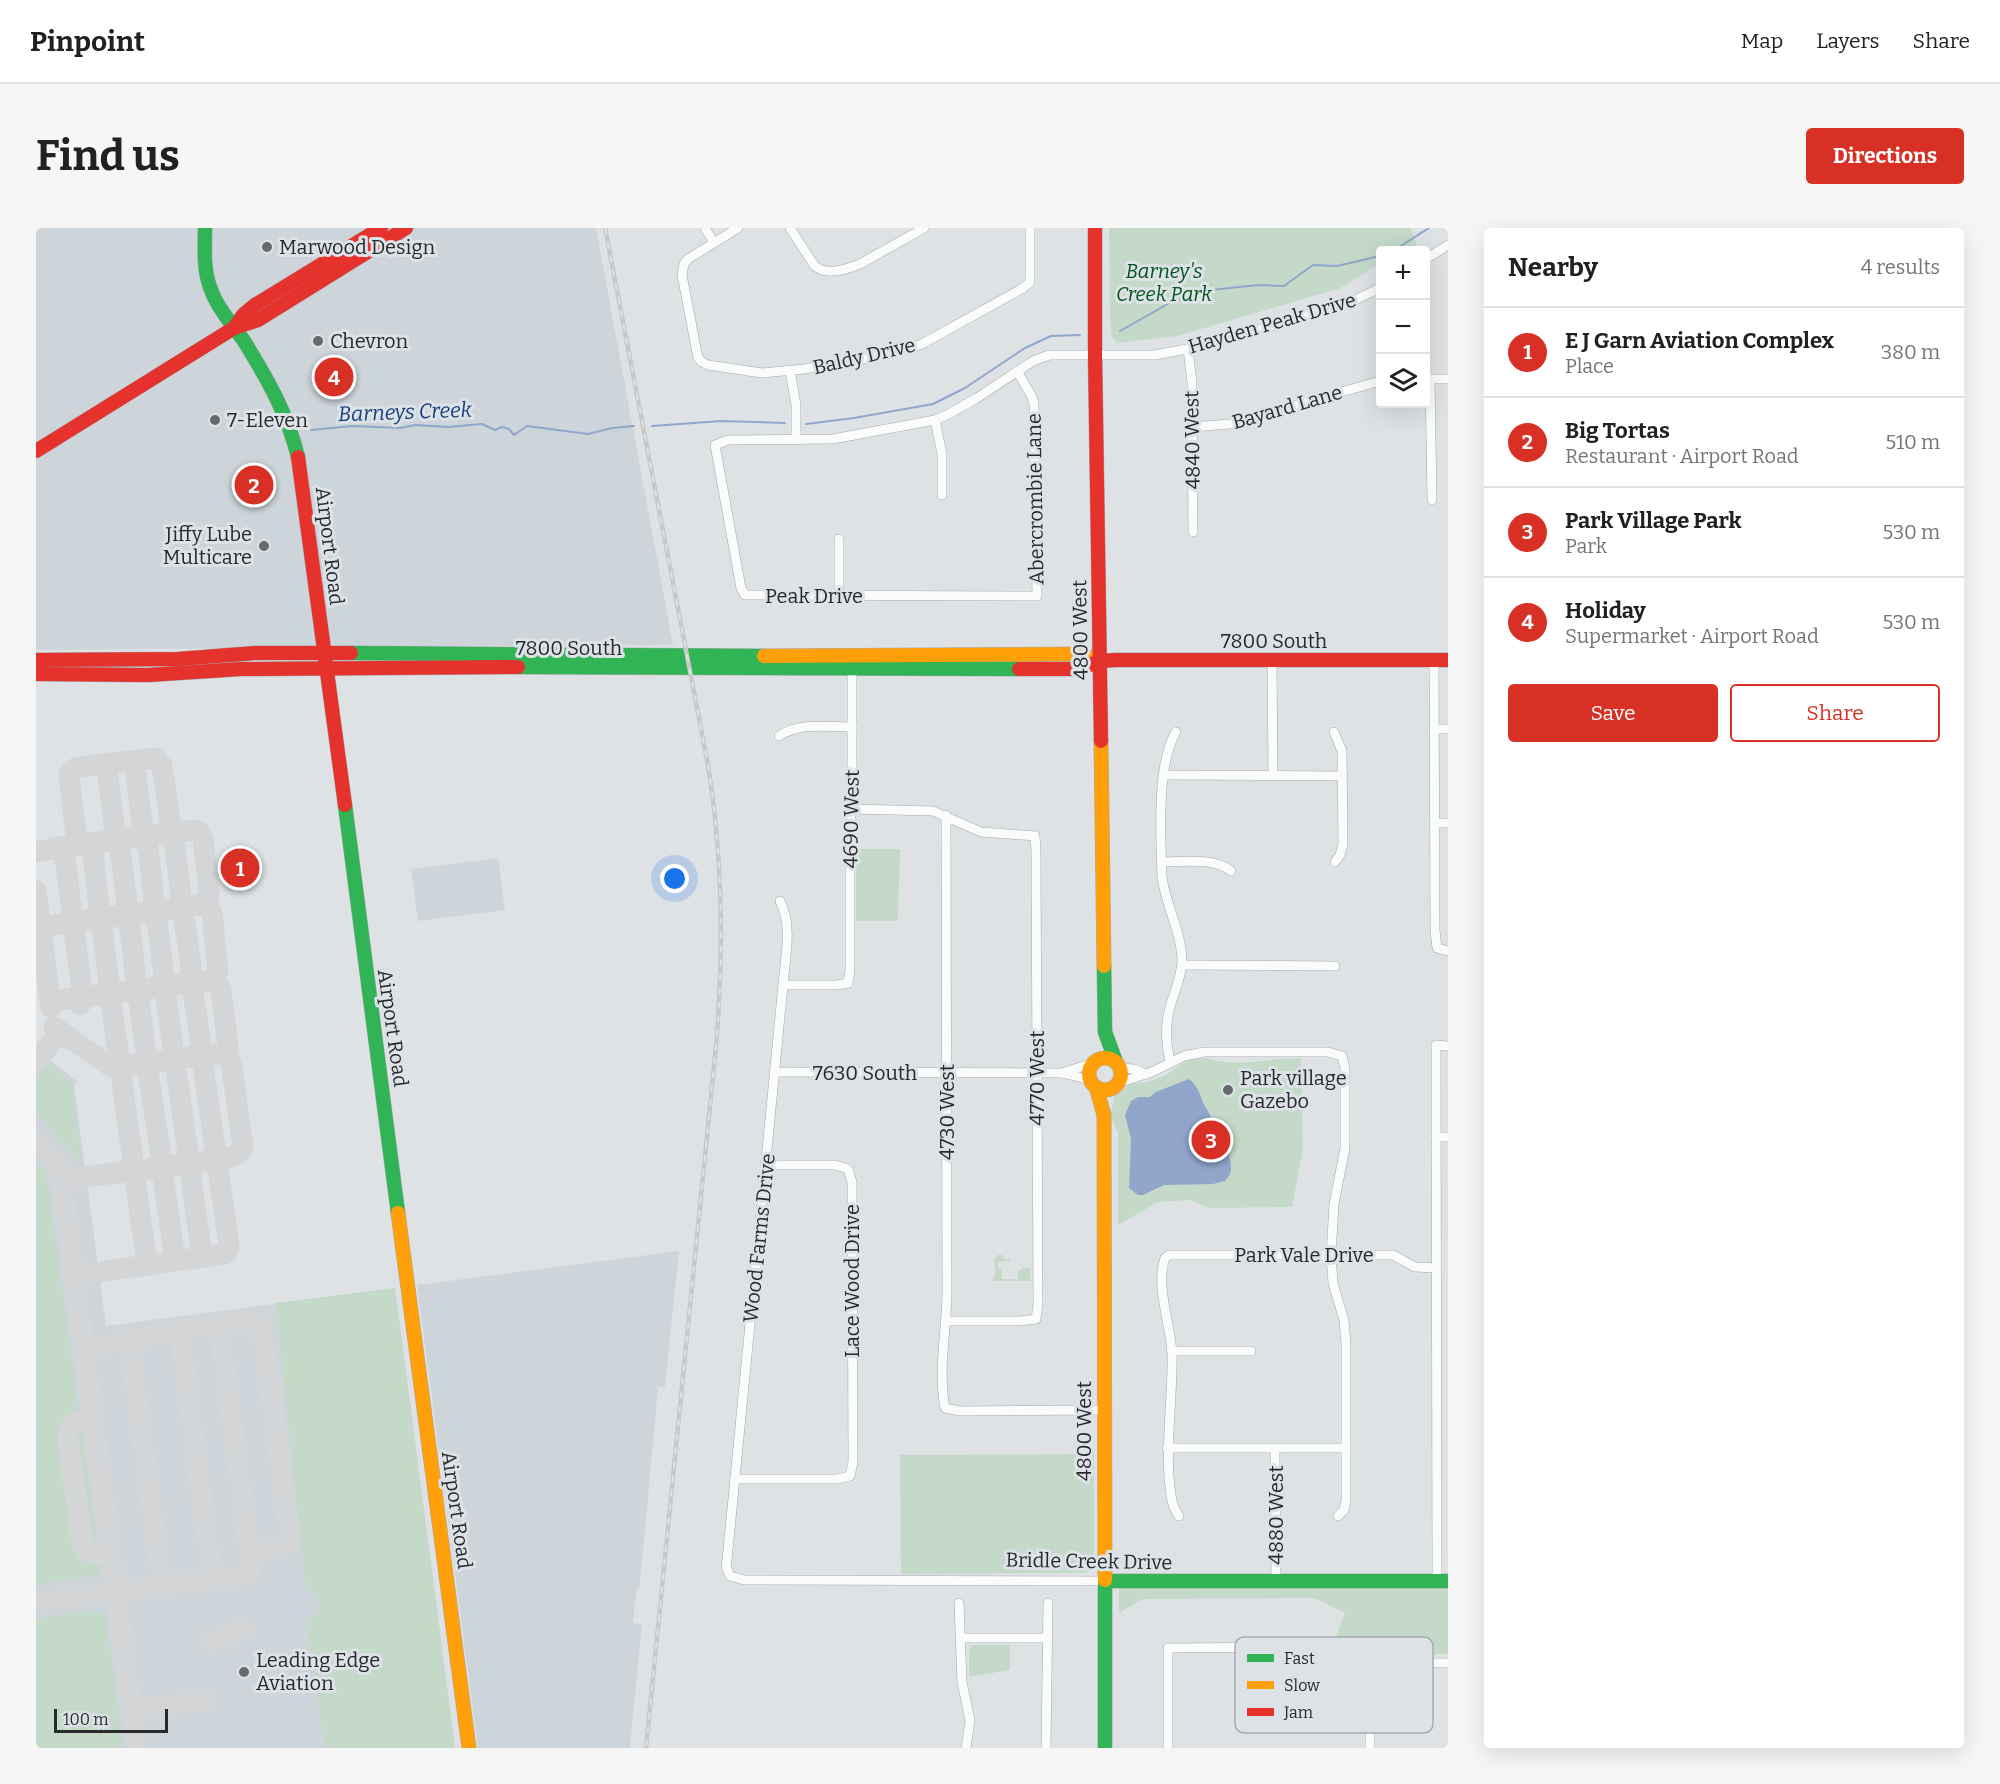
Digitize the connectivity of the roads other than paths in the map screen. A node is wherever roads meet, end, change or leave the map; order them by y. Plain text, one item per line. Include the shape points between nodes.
1 (205, 228) edge
2 (381, 228) edge
3 (406, 228) edge
4 (705, 228) edge
5 (738, 228) edge
6 (790, 228) edge
7 (924, 228) edge
8 (1030, 228) edge
9 (1095, 228) edge
10 (714, 243) junction
11 (1448, 245) edge
12 (1430, 256) edge
13 (1376, 290) edge
14 (234, 328) junction
15 (1188, 349) junction
16 (1095, 354) junction
17 (1017, 370) junction
18 (790, 371) junction
19 (1430, 379) edge
20 (1448, 379) edge
21 (1376, 382) edge
22 (1429, 408) edge
23 (935, 420) junction
24 (1192, 427) junction
25 (796, 440) junction
26 (715, 445) joint
27 (36, 451) edge
28 (942, 495) dead end
29 (1432, 500) dead end
30 (1193, 532) dead end
31 (839, 540) dead end
32 (839, 596) junction
33 (1037, 596) joint
34 (324, 654) junction
35 (36, 660) edge
36 (1272, 660) junction
37 (1441, 660) edge
38 (1101, 661) junction
39 (852, 663) junction
40 (326, 669) junction
41 (36, 674) edge
42 (852, 727) junction
43 (1434, 729) junction
44 (1448, 729) edge
45 (1176, 732) dead end
46 (1334, 732) dead end
47 (778, 736) dead end
48 (1165, 775) junction
49 (1273, 775) junction
50 (1343, 776) junction
51 (852, 809) junction
52 (946, 816) junction
53 (1435, 823) junction
54 (1448, 823) edge
55 (1162, 862) junction
56 (1335, 862) dead end
57 (1231, 871) dead end
58 (780, 901) dead end
59 (1448, 951) edge
60 (1182, 965) junction
61 (1335, 966) dead end
62 (783, 985) junction
63 (1105, 1032) junction
64 (1448, 1046) edge
65 (1095, 1061) junction
66 (1170, 1062) junction
67 (1118, 1065) junction
68 (775, 1072) junction
69 (1062, 1072) junction
70 (946, 1073) junction
71 (1037, 1073) junction
72 (1146, 1074) junction
73 (1093, 1084) junction
74 (1116, 1085) junction
75 (1104, 1115) junction
76 (1436, 1137) junction
77 (1448, 1137) edge
78 (766, 1166) junction
79 (1331, 1255) junction
80 (1436, 1268) junction
81 (946, 1321) junction
82 (1172, 1351) junction
83 (1251, 1351) dead end
84 (1448, 1389) edge
85 (1437, 1390) junction
86 (1104, 1410) junction
87 (1167, 1448) junction
88 (1346, 1448) junction
89 (1275, 1449) junction
90 (735, 1479) junction
91 (1437, 1483) junction
92 (1448, 1483) edge
93 (1179, 1516) dead end
94 (1338, 1516) dead end
95 (730, 1576) joint
96 (1105, 1581) junction
97 (1276, 1581) junction
98 (1442, 1581) edge
99 (959, 1603) dead end
100 (1048, 1603) dead end
101 (960, 1638) junction
102 (1047, 1638) junction
103 (1235, 1648) edge
104 (469, 1748) edge
105 (966, 1748) edge
106 (1046, 1748) edge
107 (1105, 1748) edge
108 (1168, 1748) edge

1 - 14 main road, Airport Road via 208,283
2 - 14 main road via 255,305
3 - 14 main road via 258,320
4 - 10 street
5 - 10 street
6 - 7 street via 817,269 825,272 852,268
8 - 18 street, Baldy Drive via 1031,276 1023,288 907,350
9 - 16 main road, 4800 West
10 - 18 street, Baldy Drive via 688,259 682,270 698,358 714,366 762,373
11 - 12 street
13 - 15 street, Hayden Peak Drive via 1353,301
14 - 27 main road
14 - 34 main road, Airport Road via 277,398 294,439
15 - 16 street, Hayden Peak Drive via 1155,354
15 - 24 street, 4840 West
16 - 17 street, Hayden Peak Drive via 1049,355
16 - 38 main road, 4800 West
17 - 23 street, Hayden Peak Drive via 968,404
17 - 33 street, Abercrombie Lane via 1034,402
18 - 25 street via 796,405
19 - 20 street
21 - 24 street, Bayard Lane via 1230,424
22 - 29 street
23 - 25 street, Hayden Peak Drive via 833,439
23 - 28 street via 942,454
24 - 30 street, 4840 West
25 - 26 street, Hayden Peak Drive via 728,440
26 - 32 street, Peak Drive via 741,588 746,595
31 - 32 street
32 - 33 street, Peak Drive
34 - 35 main road, 7800 South
34 - 39 main road, 7800 South
34 - 40 main road, Airport Road
36 - 37 main road, 7800 South
36 - 38 main road, 7800 South
36 - 49 street
37 - 43 street
38 - 39 main road, 7800 South via 1082,654
38 - 63 main road, 4800 West
39 - 40 main road, 7800 South
39 - 42 street, 4690 West
40 - 41 main road, 7800 South
40 - 104 main road, Airport Road
42 - 47 street via 799,728
42 - 51 street, 4690 West
43 - 44 street
43 - 53 street
45 - 48 street via 1168,748
46 - 50 street via 1342,751
48 - 49 street
48 - 55 street via 1161,799
49 - 50 street
50 - 56 street via 1342,844
51 - 52 street via 923,810
51 - 62 street, 4690 West via 848,983
52 - 70 street, 4730 West
52 - 71 street, 4770 West via 981,832 1035,836
53 - 54 street
53 - 59 street via 1435,930 1437,948
55 - 57 street via 1212,862
55 - 60 street
58 - 62 street, Wood Farms Drive via 788,922
60 - 61 street
60 - 66 street via 1168,1016
62 - 68 street, Wood Farms Drive
63 - 65 main road, 4800 West
63 - 67 main road, 4800 West
64 - 76 street via 1436,1046
65 - 67 main road via 1106,1058
65 - 69 street, 7630 South
65 - 73 main road, 4800 West via 1089,1071
66 - 72 street
66 - 79 street via 1204,1052 1328,1052 1342,1056 1345,1148 1333,1210
67 - 72 street
67 - 74 main road, 4800 West via 1121,1076
68 - 70 street, 7630 South
68 - 78 street, Wood Farms Drive
69 - 71 street, 7630 South
69 - 73 street, 7630 South
70 - 71 street, 7630 South
70 - 81 street, 4730 West
71 - 81 street, 4770 West via 1036,1319
72 - 74 street
73 - 74 main road via 1104,1089
73 - 75 main road, 4800 West
74 - 75 main road, 4800 West
75 - 86 main road, 4800 West
76 - 77 street
76 - 80 street via 1441,1231
78 - 90 street, Wood Farms Drive
78 - 90 street, Lace Wood Drive via 835,1165 848,1169 852,1182 853,1462 850,1476 837,1479
79 - 80 street, Park Vale Drive via 1393,1255 1415,1267
79 - 82 street, Park Vale Drive via 1169,1255 1163,1262 1163,1294
79 - 88 street via 1333,1283 1346,1330
80 - 85 street
81 - 86 street, 4730 West via 942,1363 945,1408
82 - 83 street
82 - 87 street
84 - 85 street
85 - 91 street
86 - 96 main road, 4800 West
87 - 89 street
87 - 93 street via 1171,1501
88 - 89 street
88 - 94 street via 1346,1501
89 - 97 street, 4880 West
90 - 95 street, Wood Farms Drive via 726,1566
91 - 92 street
91 - 98 street
95 - 96 street, Bridle Creek Drive via 744,1580
96 - 97 main road, Bridle Creek Drive
96 - 107 main road, 4800 West
97 - 98 main road, Bridle Creek Drive
99 - 101 street
100 - 102 street
101 - 102 street
101 - 105 street via 962,1682 970,1720
102 - 106 street
103 - 108 street via 1168,1648

